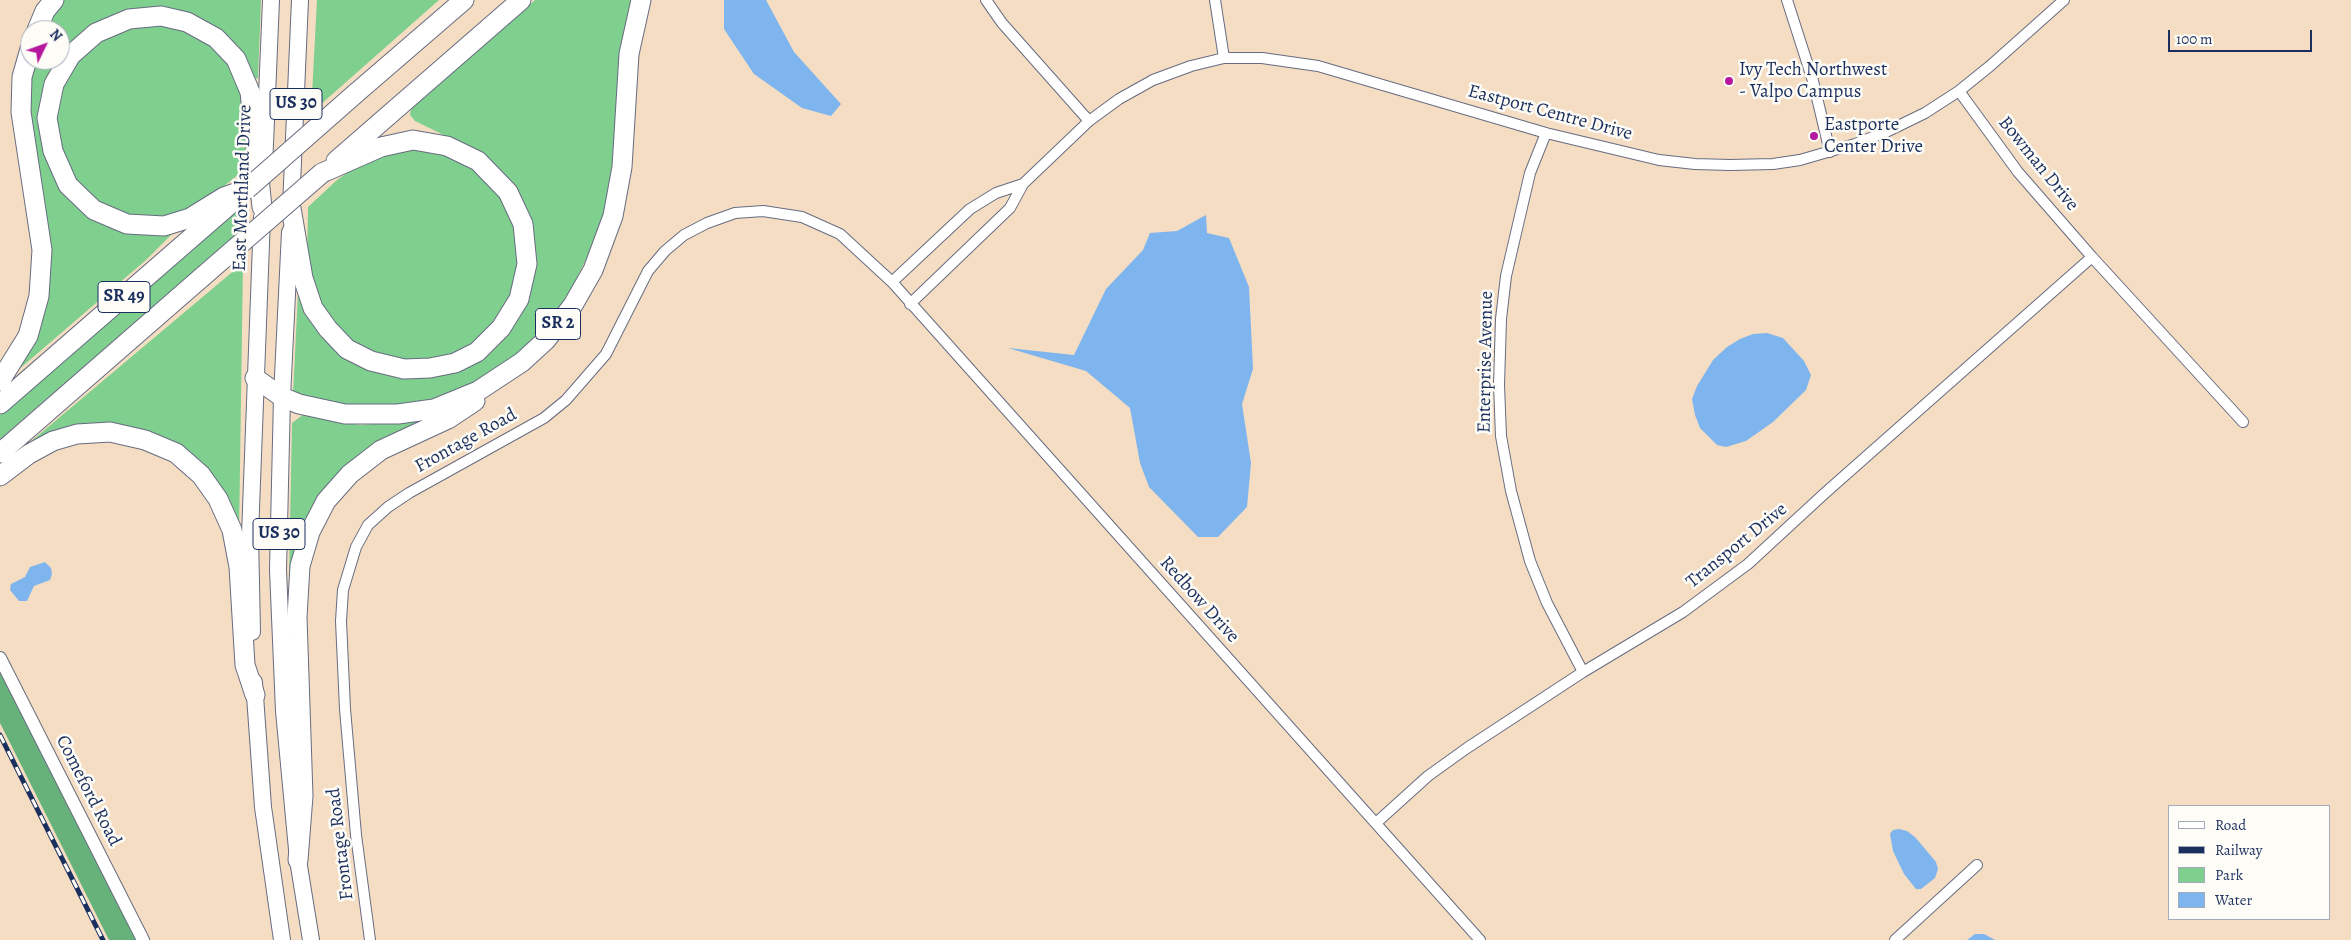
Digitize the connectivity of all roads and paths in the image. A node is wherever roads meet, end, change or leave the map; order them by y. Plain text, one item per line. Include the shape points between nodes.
1 (54, 0) edge
2 (271, 0) edge
3 (300, 0) edge
4 (458, 0) edge
5 (464, 0) edge
6 (521, 0) edge
7 (641, 0) edge
8 (986, 0) edge
9 (1215, 0) edge
10 (1787, 0) edge
11 (2064, 0) edge
12 (41, 20) edge
13 (438, 24) junction
14 (1224, 58) junction
15 (24, 70) edge
16 (1959, 91) junction
17 (1089, 121) junction
18 (1546, 133) junction
19 (1830, 152) junction
20 (352, 154) junction
21 (1023, 184) junction
22 (247, 189) junction
23 (262, 207) junction
24 (291, 208) junction
25 (2092, 257) junction
26 (892, 282) junction
27 (910, 304) junction
28 (522, 362) junction
29 (255, 378) junction
30 (0, 381) edge
31 (282, 397) junction
32 (0, 404) edge
33 (2243, 422) dead end
34 (0, 453) edge
35 (0, 476) edge
36 (0, 658) edge
37 (1583, 672) junction
38 (255, 695) junction
39 (1376, 823) junction
40 (298, 860) junction
41 (1977, 865) dead end
42 (142, 940) edge
43 (282, 940) edge
44 (311, 940) edge
45 (370, 940) edge
46 (1480, 940) edge
47 (1895, 940) edge

1 - 12 highway
2 - 23 highway, East Morthland Drive / US 30
3 - 24 highway, US 30
4 - 13 highway
5 - 13 highway, SR 49
6 - 20 highway
7 - 28 highway, SR 2 via 629,54 622,167 613,216 593,270 573,305 546,340
8 - 17 street
9 - 14 street
10 - 19 street via 1813,81
11 - 16 street, Eastport Centre Drive
13 - 22 highway, SR 49, bridge
14 - 17 street, Eastport Centre Drive via 1153,80
14 - 18 street, Eastport Centre Drive via 1262,58 1318,66
15 - 30 highway via 21,112 42,250 39,296 28,336
16 - 19 street, Eastport Centre Drive via 1925,113 1886,132
16 - 25 street, Bowman Drive via 2018,172
17 - 21 street, Eastport Centre Drive
18 - 19 street, Eastport Centre Drive via 1641,156 1695,164 1774,164
18 - 37 street, Enterprise Avenue via 1530,174 1506,276 1501,319 1501,429 1511,491 1530,561 1547,603
20 - 24 highway via 413,140 448,146 478,161 508,192 523,224 528,264 519,299 501,328 476,352 455,363 404,369 371,362 347,349 312,308 303,278
20 - 34 highway, SR 49, bridge via 322,173
21 - 26 street, Eastport Centre Drive via 996,193 970,209
21 - 27 street, Eastport Centre Drive via 1010,208
22 - 23 highway via 224,197 190,218 164,226 127,224 94,210 68,185 53,152 47,118 54,84 71,55 96,33 129,19 161,16 187,22 216,38 236,59 250,92
22 - 32 highway, SR 49
23 - 29 highway, East Morthland Drive / US 30
24 - 31 highway, US 30
25 - 33 street, Bowman Drive
25 - 37 street, Transport Drive via 1748,564 1683,612
26 - 27 street, Redbow Drive
26 - 45 street, Frontage Road via 840,234 802,217 763,211 735,213 707,223 684,235 648,271 606,354 566,400 517,434 409,493 368,525 348,566 341,621 356,835
27 - 39 street, Redbow Drive
28 - 31 highway, SR 2 via 478,391 434,409 398,414 346,414
28 - 40 highway via 488,392 448,419 381,450 350,474 326,501 310,532 300,566 297,617 303,796
29 - 31 highway, SR 2
29 - 38 highway, US 30 via 250,536
31 - 40 highway, US 30 via 278,570 284,711
35 - 38 highway via 45,445 77,434 110,432 145,440 176,453 201,475 218,499 232,530 239,567 245,665
36 - 42 street, Comeford Road
37 - 39 street, Transport Drive via 1428,776
38 - 43 highway, US 30 via 263,807
39 - 46 street, Redbow Drive
40 - 44 highway, US 30
41 - 47 street

